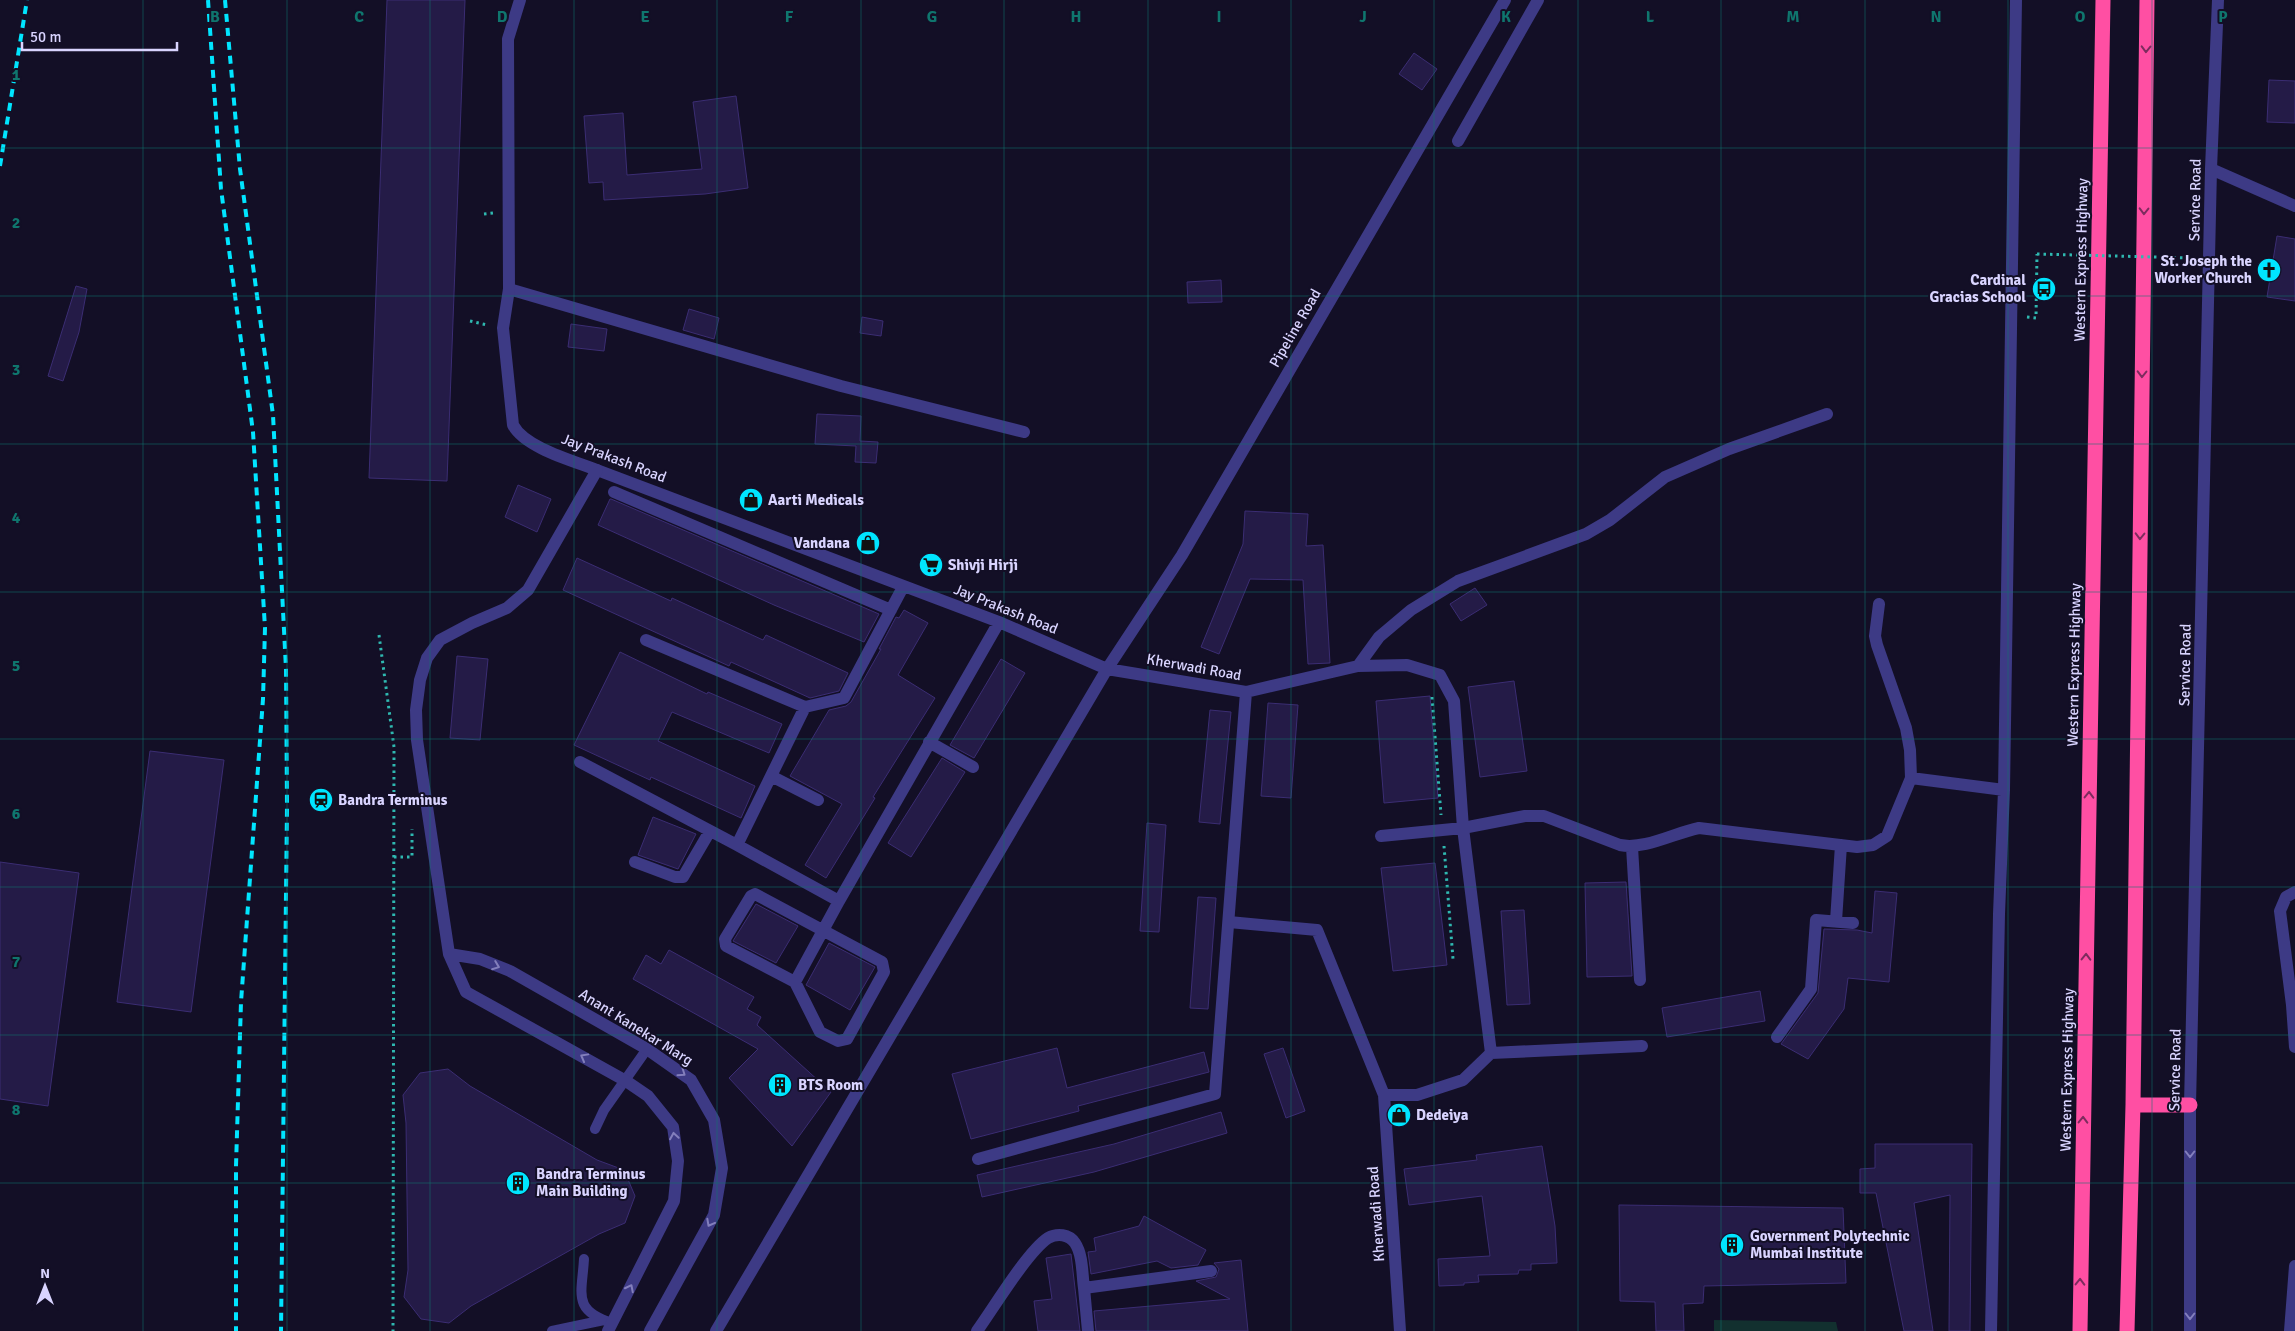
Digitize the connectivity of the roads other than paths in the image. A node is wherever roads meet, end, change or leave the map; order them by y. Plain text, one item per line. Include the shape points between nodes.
1 (520, 0) edge
2 (1505, 0) edge
3 (1538, 0) edge
4 (2016, 0) edge
5 (2103, 0) edge
6 (2147, 0) edge
7 (2218, 0) edge
8 (1458, 140) dead end
9 (2211, 169) junction
10 (2295, 206) edge
11 (509, 289) junction
12 (1827, 414) dead end
13 (1024, 432) dead end
14 (597, 470) junction
15 (614, 492) dead end
16 (903, 587) junction
17 (1879, 604) dead end
18 (891, 610) junction
19 (999, 622) junction
20 (646, 640) dead end
21 (1358, 666) junction
22 (1107, 669) junction
23 (1246, 692) junction
24 (805, 707) junction
25 (929, 742) junction
26 (580, 762) dead end
27 (973, 768) dead end
28 (771, 776) junction
29 (1911, 778) junction
30 (2004, 790) junction
31 (818, 800) dead end
32 (1463, 828) junction
33 (710, 831) junction
34 (1381, 836) dead end
35 (736, 845) junction
36 (1841, 845) junction
37 (1632, 847) junction
38 (635, 862) dead end
39 (2295, 892) edge
40 (839, 902) junction
41 (1836, 921) junction
42 (1229, 922) junction
43 (1853, 923) dead end
44 (823, 929) junction
45 (449, 954) junction
46 (1640, 980) dead end
47 (796, 982) junction
48 (1778, 1036) dead end
49 (1642, 1046) dead end
50 (2295, 1047) edge
51 (647, 1049) junction
52 (1490, 1053) junction
53 (626, 1081) junction
54 (1384, 1095) junction
55 (2133, 1105) junction
56 (2190, 1105) junction
57 (595, 1129) dead end
58 (978, 1159) dead end
59 (584, 1259) dead end
60 (2295, 1266) edge
61 (1211, 1272) dead end
62 (1084, 1288) junction
63 (608, 1325) edge
64 (566, 1329) edge
65 (552, 1331) edge
66 (650, 1331) edge
67 (716, 1331) edge
68 (977, 1331) edge
69 (1088, 1331) edge
70 (1400, 1331) edge
71 (1991, 1331) edge
72 (2080, 1331) edge
73 (2127, 1331) edge
74 (2190, 1331) edge
75 (2290, 1331) edge

1 - 11 street, Jay Prakash Road via 508,39
2 - 22 street, Pipeline Road via 1182,555
3 - 8 street
4 - 30 street
72 -> 5 highway, Western Express Highway
6 -> 55 highway
7 - 9 street, Service Road
9 - 10 street
9 - 56 street, Service Road
11 - 13 street via 841,386
11 - 14 street, Jay Prakash Road via 503,328 513,425 525,439
12 - 21 street via 1729,449 1665,477 1610,520 1586,534 1458,581 1411,610 1386,631
14 - 16 street, Jay Prakash Road
14 - 45 street via 528,590 507,608 440,640 427,658 420,680 416,710 418,740
15 - 18 street
16 - 18 street
16 - 19 street, Jay Prakash Road
17 - 29 street via 1875,636 1906,728
18 - 24 street via 844,698
19 - 22 street, Jay Prakash Road
19 - 25 street
20 - 24 street
21 - 23 street
21 - 32 street via 1407,665 1440,675 1454,701
22 - 23 street, Kherwadi Road
22 - 67 street, Pipeline Road
23 - 42 street, Kherwadi Road
24 - 28 street
25 - 27 street
25 - 40 street
26 - 33 street
28 - 31 street
28 - 35 street
29 - 30 street
29 - 36 street via 1886,836 1873,845
30 - 71 street via 1998,914
32 - 34 street
32 - 37 street via 1525,816 1544,816
32 - 52 street
33 - 35 street
33 - 38 street via 683,877
35 - 40 street
36 - 37 street via 1699,828
36 - 41 street
37 - 46 street
39 - 50 street via 2286,897 2280,911
40 - 44 street
41 - 43 street
41 - 48 street via 1816,920 1811,989
42 - 54 street, Kherwadi Road via 1317,930
42 - 58 street, Kherwadi Road via 1215,1094
44 - 47 street
44 - 47 street via 755,894 725,939 726,946
44 - 47 street via 882,962 884,968 846,1039 838,1041 820,1032
45 -> 51 street, Anant Kanekar Marg via 480,959 510,971
53 -> 45 street via 466,992
49 - 52 street
51 - 53 lane
51 -> 66 street, Anant Kanekar Marg via 691,1080 714,1120 722,1168 714,1215
52 - 54 street via 1463,1080 1418,1095
53 - 57 lane via 604,1110
63 -> 53 street via 674,1201 678,1161 673,1127 648,1096
54 - 70 street, Kherwadi Road
55 - 56 highway
55 - 73 highway
56 -> 74 street, Service Road
59 - 63 lane via 581,1302
60 - 75 street
61 - 62 street
62 - 68 street via 1080,1251 1074,1241 1068,1236 1048,1238 1028,1259
62 - 69 street
63 - 64 lane
64 - 65 lane

